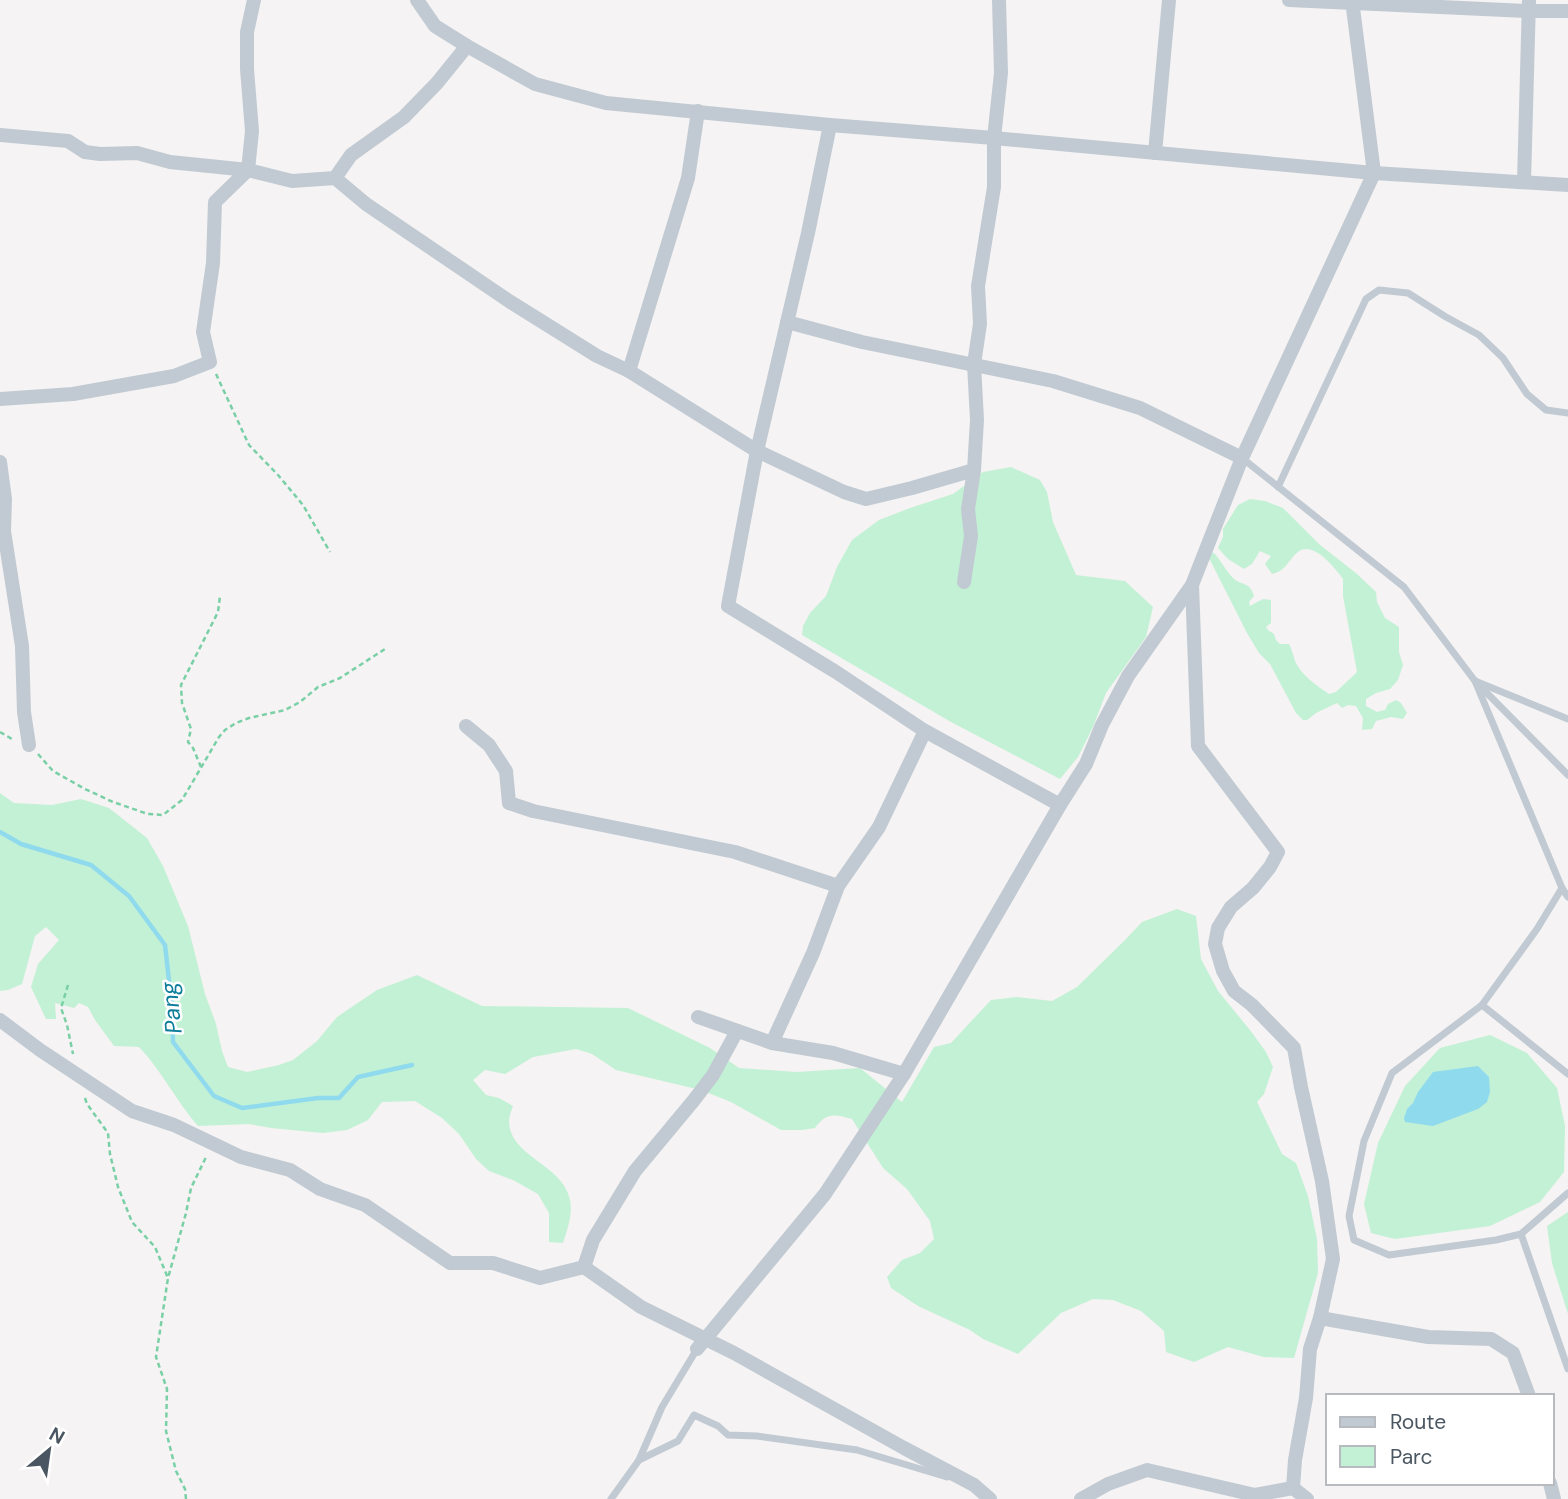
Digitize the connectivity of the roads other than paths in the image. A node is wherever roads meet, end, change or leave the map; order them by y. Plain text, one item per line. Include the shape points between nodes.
1 (254, 0) edge
2 (417, 0) edge
3 (999, 0) edge
4 (1169, 0) edge
5 (1289, 0) edge
6 (1352, 1) edge
7 (1528, 6) edge
8 (1568, 11) edge
9 (467, 46) junction
10 (698, 111) junction
11 (830, 125) junction
12 (0, 135) edge
13 (994, 138) junction
14 (1155, 153) junction
15 (248, 170) junction
16 (1374, 173) junction
17 (335, 178) junction
18 (1524, 182) junction
19 (1568, 185) edge
20 (786, 323) junction
21 (974, 364) junction
22 (629, 372) junction
23 (0, 399) edge
24 (1568, 413) edge
25 (757, 451) junction
26 (1242, 458) junction
27 (0, 462) edge
28 (974, 470) junction
29 (1278, 487) junction
30 (964, 582) dead end
31 (1192, 585) junction
32 (1475, 681) junction
33 (1568, 719) edge
34 (466, 726) dead end
35 (925, 731) junction
36 (29, 745) road end
37 (1568, 775) edge
38 (1060, 805) junction
39 (838, 886) junction
40 (1562, 888) junction
41 (1568, 897) edge
42 (1482, 1006) junction
43 (698, 1017) dead end
44 (0, 1020) edge
45 (737, 1031) junction
46 (772, 1043) junction
47 (904, 1074) junction
48 (1568, 1074) edge
49 (1568, 1193) edge
50 (1521, 1234) junction
51 (584, 1267) junction
52 (1320, 1318) junction
53 (701, 1343) junction
54 (1568, 1369) edge
55 (1528, 1394) edge
56 (639, 1460) junction
57 (974, 1485) junction
58 (1293, 1488) junction
59 (1568, 1496) edge
60 (611, 1499) edge
61 (990, 1499) edge
62 (1081, 1499) edge
63 (1307, 1499) edge
64 (1555, 1499) edge

1 - 15 street via 247,32 252,131
2 - 9 street via 435,26
3 - 13 street via 1001,73
4 - 14 street
5 - 6 street
6 - 7 street
6 - 16 street
7 - 8 street
7 - 18 street
9 - 10 street via 535,84 606,103
9 - 17 street via 404,117 351,155
10 - 11 street
10 - 22 street via 688,178
11 - 13 street
11 - 20 street
12 - 15 street via 68,141 85,152 137,153 170,162
13 - 14 street
13 - 21 street via 994,187 978,286 980,324
14 - 16 street
15 - 17 street via 292,181
15 - 23 street via 215,202 214,263 203,332 210,362 174,376 73,394
16 - 18 street
16 - 26 street
17 - 22 street via 509,301
18 - 19 street
20 - 21 street
20 - 25 street
21 - 26 street via 1053,381 1140,408
21 - 28 street
22 - 25 street
24 - 29 lane via 1546,410 1527,394 1503,358 1479,335 1408,293 1379,290 1366,299
25 - 28 street via 866,499
25 - 35 street via 728,606
26 - 29 lane
26 - 31 street
27 - 36 street
28 - 30 street
29 - 32 lane via 1404,587
31 - 38 street via 1128,676 1086,764
31 - 52 street via 1198,746 1278,852 1253,888 1231,907 1217,928 1215,944 1234,991 1294,1048 1333,1259
32 - 33 lane
32 - 37 lane
32 - 40 lane
34 - 39 street via 489,745 506,771 509,803 735,852
35 - 38 street
35 - 39 street via 879,827
38 - 47 street
39 - 46 street
40 - 41 lane
40 - 42 lane
42 - 48 lane
42 - 50 lane via 1392,1073 1364,1141 1349,1216 1354,1240 1389,1255
43 - 45 street
44 - 51 street via 132,1111 241,1157 290,1170 320,1189 365,1205 450,1263 493,1263 540,1278
45 - 46 street
45 - 51 street via 713,1075 635,1171 593,1240
46 - 47 street via 833,1053
47 - 53 street via 825,1194
49 - 50 lane
50 - 54 lane
51 - 53 street
52 - 55 street via 1428,1337 1491,1339 1513,1353
52 - 58 street via 1310,1349
53 - 56 lane via 662,1407
53 - 57 street
56 - 57 lane via 678,1441 694,1415 728,1435 857,1450
56 - 60 lane
57 - 61 street
58 - 62 street via 1255,1495 1147,1470
58 - 63 street
59 - 64 street

